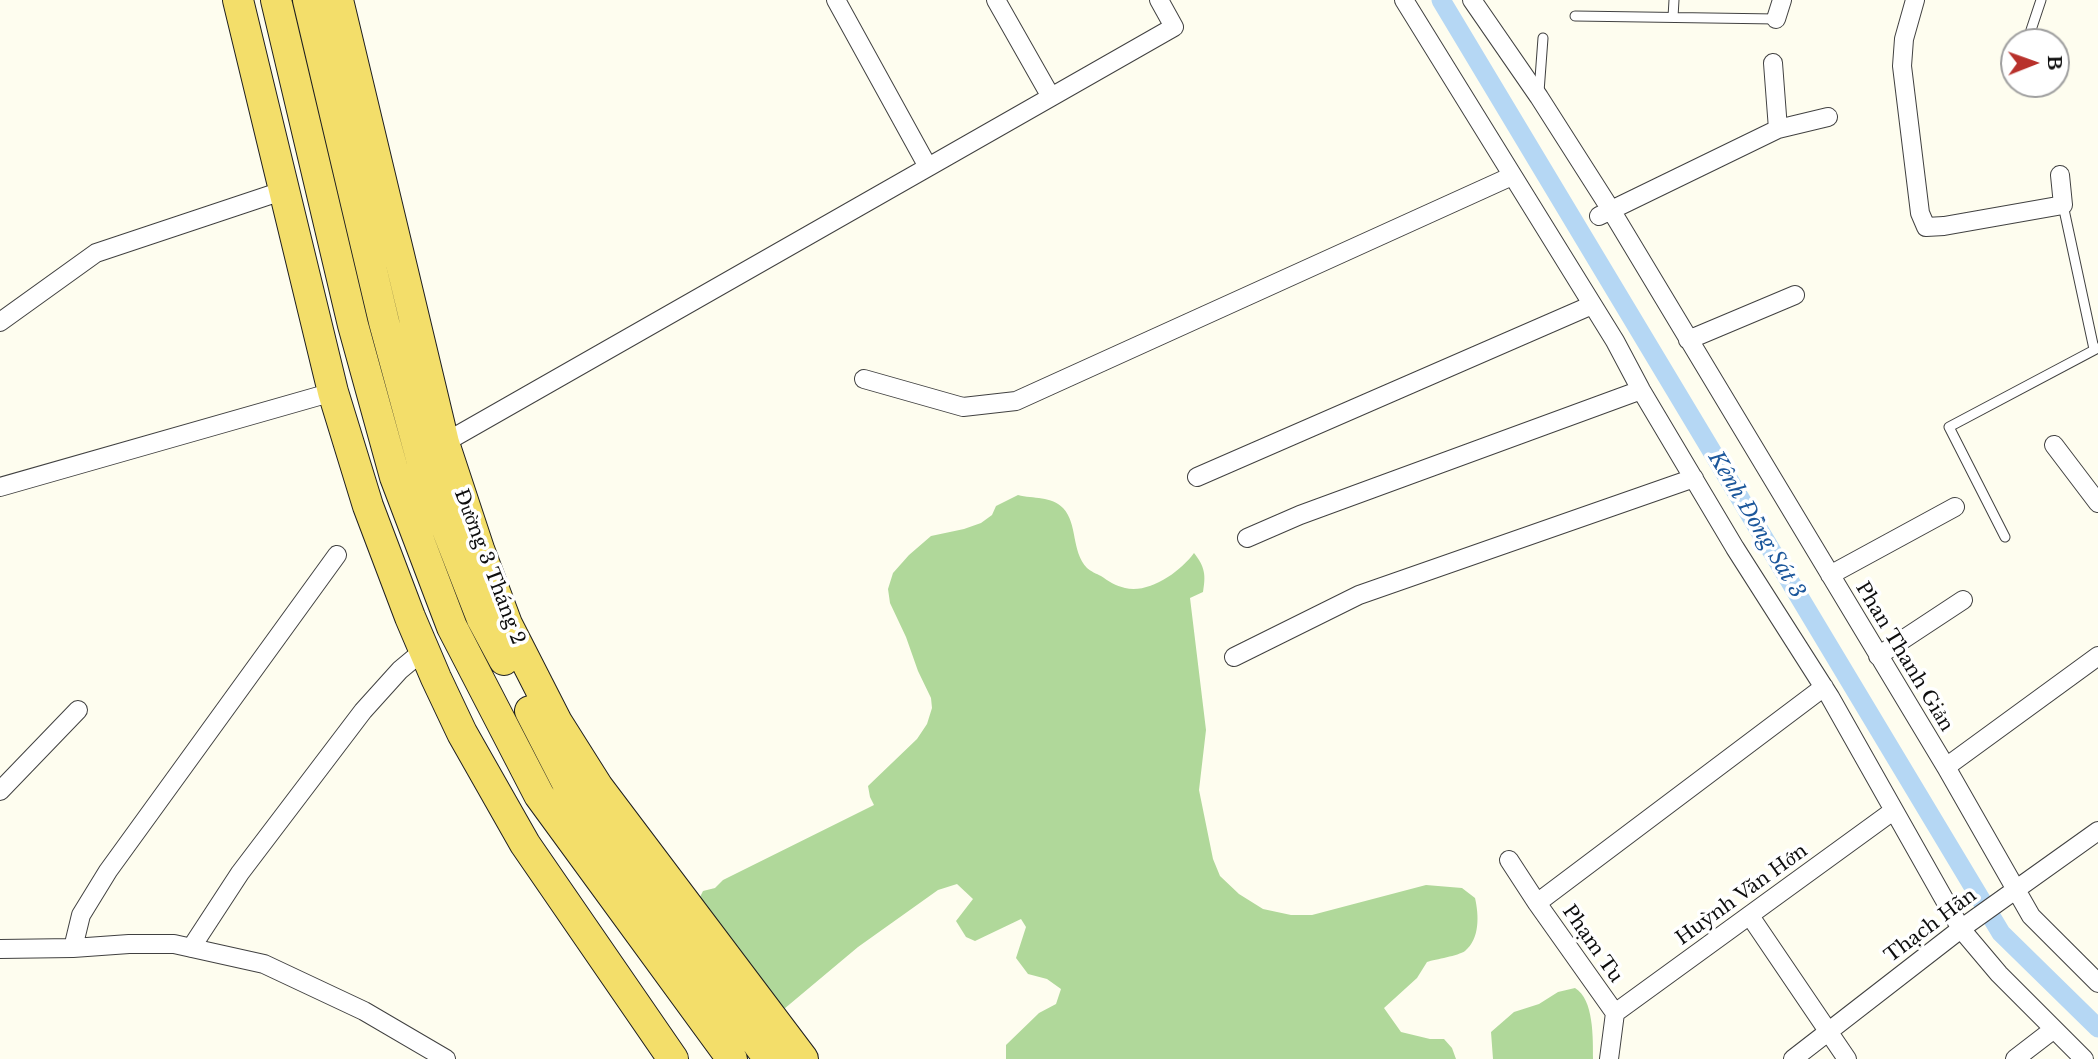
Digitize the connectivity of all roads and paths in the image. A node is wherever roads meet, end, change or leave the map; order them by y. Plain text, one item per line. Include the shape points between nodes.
1 (238, 0) edge
2 (276, 0) edge
3 (308, 0) edge
4 (338, 0) edge
5 (836, 0) edge
6 (996, 0) edge
7 (1159, 0) edge
8 (1404, 0) edge
9 (1472, 0) edge
10 (1674, 0) edge
11 (1782, 0) edge
12 (1915, 0) edge
13 (2041, 0) edge
14 (1575, 16) dead end
15 (1673, 17) junction
16 (1776, 19) joint
17 (2032, 28) edge
18 (1543, 38) dead end
19 (1773, 63) dead end
20 (1051, 97) junction
21 (1539, 97) junction
22 (1828, 117) dead end
23 (1778, 129) junction
24 (929, 167) junction
25 (2060, 175) dead end
26 (1512, 176) junction
27 (285, 190) junction
28 (2063, 205) junction
29 (1605, 213) junction
30 (1795, 295) dead end
31 (1592, 305) junction
32 (0, 322) edge
33 (1688, 340) junction
34 (2096, 349) edge
35 (863, 379) dead end
36 (1641, 390) junction
37 (334, 392) junction
38 (444, 443) junction
39 (2054, 445) dead end
40 (1197, 477) dead end
41 (1694, 478) junction
42 (0, 487) edge
43 (2098, 503) edge
44 (1955, 508) dead end
45 (2006, 537) dead end
46 (1247, 538) dead end
47 (337, 555) dead end
48 (1830, 575) junction
49 (1963, 600) dead end
50 (424, 650) junction
51 (1878, 656) junction
52 (2098, 656) edge
53 (1234, 657) dead end
54 (1824, 687) junction
55 (78, 710) dead end
56 (1946, 767) junction
57 (0, 791) edge
58 (1893, 811) junction
59 (2098, 831) edge
60 (1509, 860) dead end
61 (2016, 889) junction
62 (1537, 903) junction
63 (1749, 916) junction
64 (1962, 929) junction
65 (73, 948) junction
66 (191, 948) junction
67 (0, 949) edge
68 (2098, 983) edge
69 (1615, 1013) junction
70 (2054, 1029) junction
71 (1828, 1032) junction
72 (446, 1059) edge
73 (673, 1059) edge
74 (732, 1059) edge
75 (769, 1059) edge
76 (803, 1059) edge
77 (1609, 1059) edge
78 (1793, 1059) edge
79 (1847, 1059) edge
80 (2015, 1059) edge
81 (2084, 1059) edge

1 - 27 main road
2 - 74 main road via 363,363 396,477 452,627 539,795
3 - 75 main road, Đường 3 Tháng 2 via 425,473 482,619 567,783
4 - 38 main road, Đường 3 Tháng 2
5 - 24 street
6 - 20 street
7 - 20 street via 1174,27
8 - 26 street
9 - 21 street, Phan Thanh Giản
10 - 15 lane
11 - 16 street
12 - 28 street via 1902,66 1923,223 1926,227 1944,226
13 - 17 lane
14 - 15 lane
15 - 16 lane
18 - 21 lane
19 - 23 street
20 - 24 street
21 - 29 street, Phan Thanh Giản
22 - 23 street
23 - 29 street
24 - 38 street
25 - 28 street
26 - 31 street
26 - 35 street via 1016,401 963,407
27 - 32 street via 96,253
27 - 37 main road
28 - 34 lane
29 - 33 street, Phan Thanh Giản
30 - 33 street
31 - 36 street
31 - 40 street
33 - 48 street, Phan Thanh Giản
34 - 45 lane via 1950,427
36 - 41 street
36 - 46 street
37 - 42 street
37 - 50 main road via 368,506
38 - 76 main road, Đường 3 Tháng 2 via 507,624 557,722 598,787
39 - 43 street
41 - 53 street via 1359,595
41 - 54 street
44 - 48 street
47 - 65 street via 108,872 81,915
48 - 51 street, Phan Thanh Giản
49 - 51 street
50 - 66 street via 363,711 240,873
50 - 73 main road via 462,733 525,844
51 - 56 street, Phan Thanh Giản
52 - 56 street
54 - 58 street
54 - 62 street
55 - 57 street
56 - 61 street, Phan Thanh Giản
58 - 63 street, Huỳnh Văn Hớn
58 - 64 street
59 - 61 street, Thạch Hãn
60 - 62 street, Phạm Tu
61 - 64 street, Thạch Hãn
61 - 68 street, Phan Thanh Giản via 2031,916
62 - 69 street, Phạm Tu
63 - 69 street, Huỳnh Văn Hớn
63 - 71 street
64 - 70 street
64 - 71 street, Thạch Hãn
65 - 66 street via 174,944
65 - 67 street
66 - 72 street via 264,964 364,1010
69 - 77 street, Phạm Tu
70 - 80 street
70 - 81 street
71 - 78 street, Thạch Hãn
71 - 79 street

